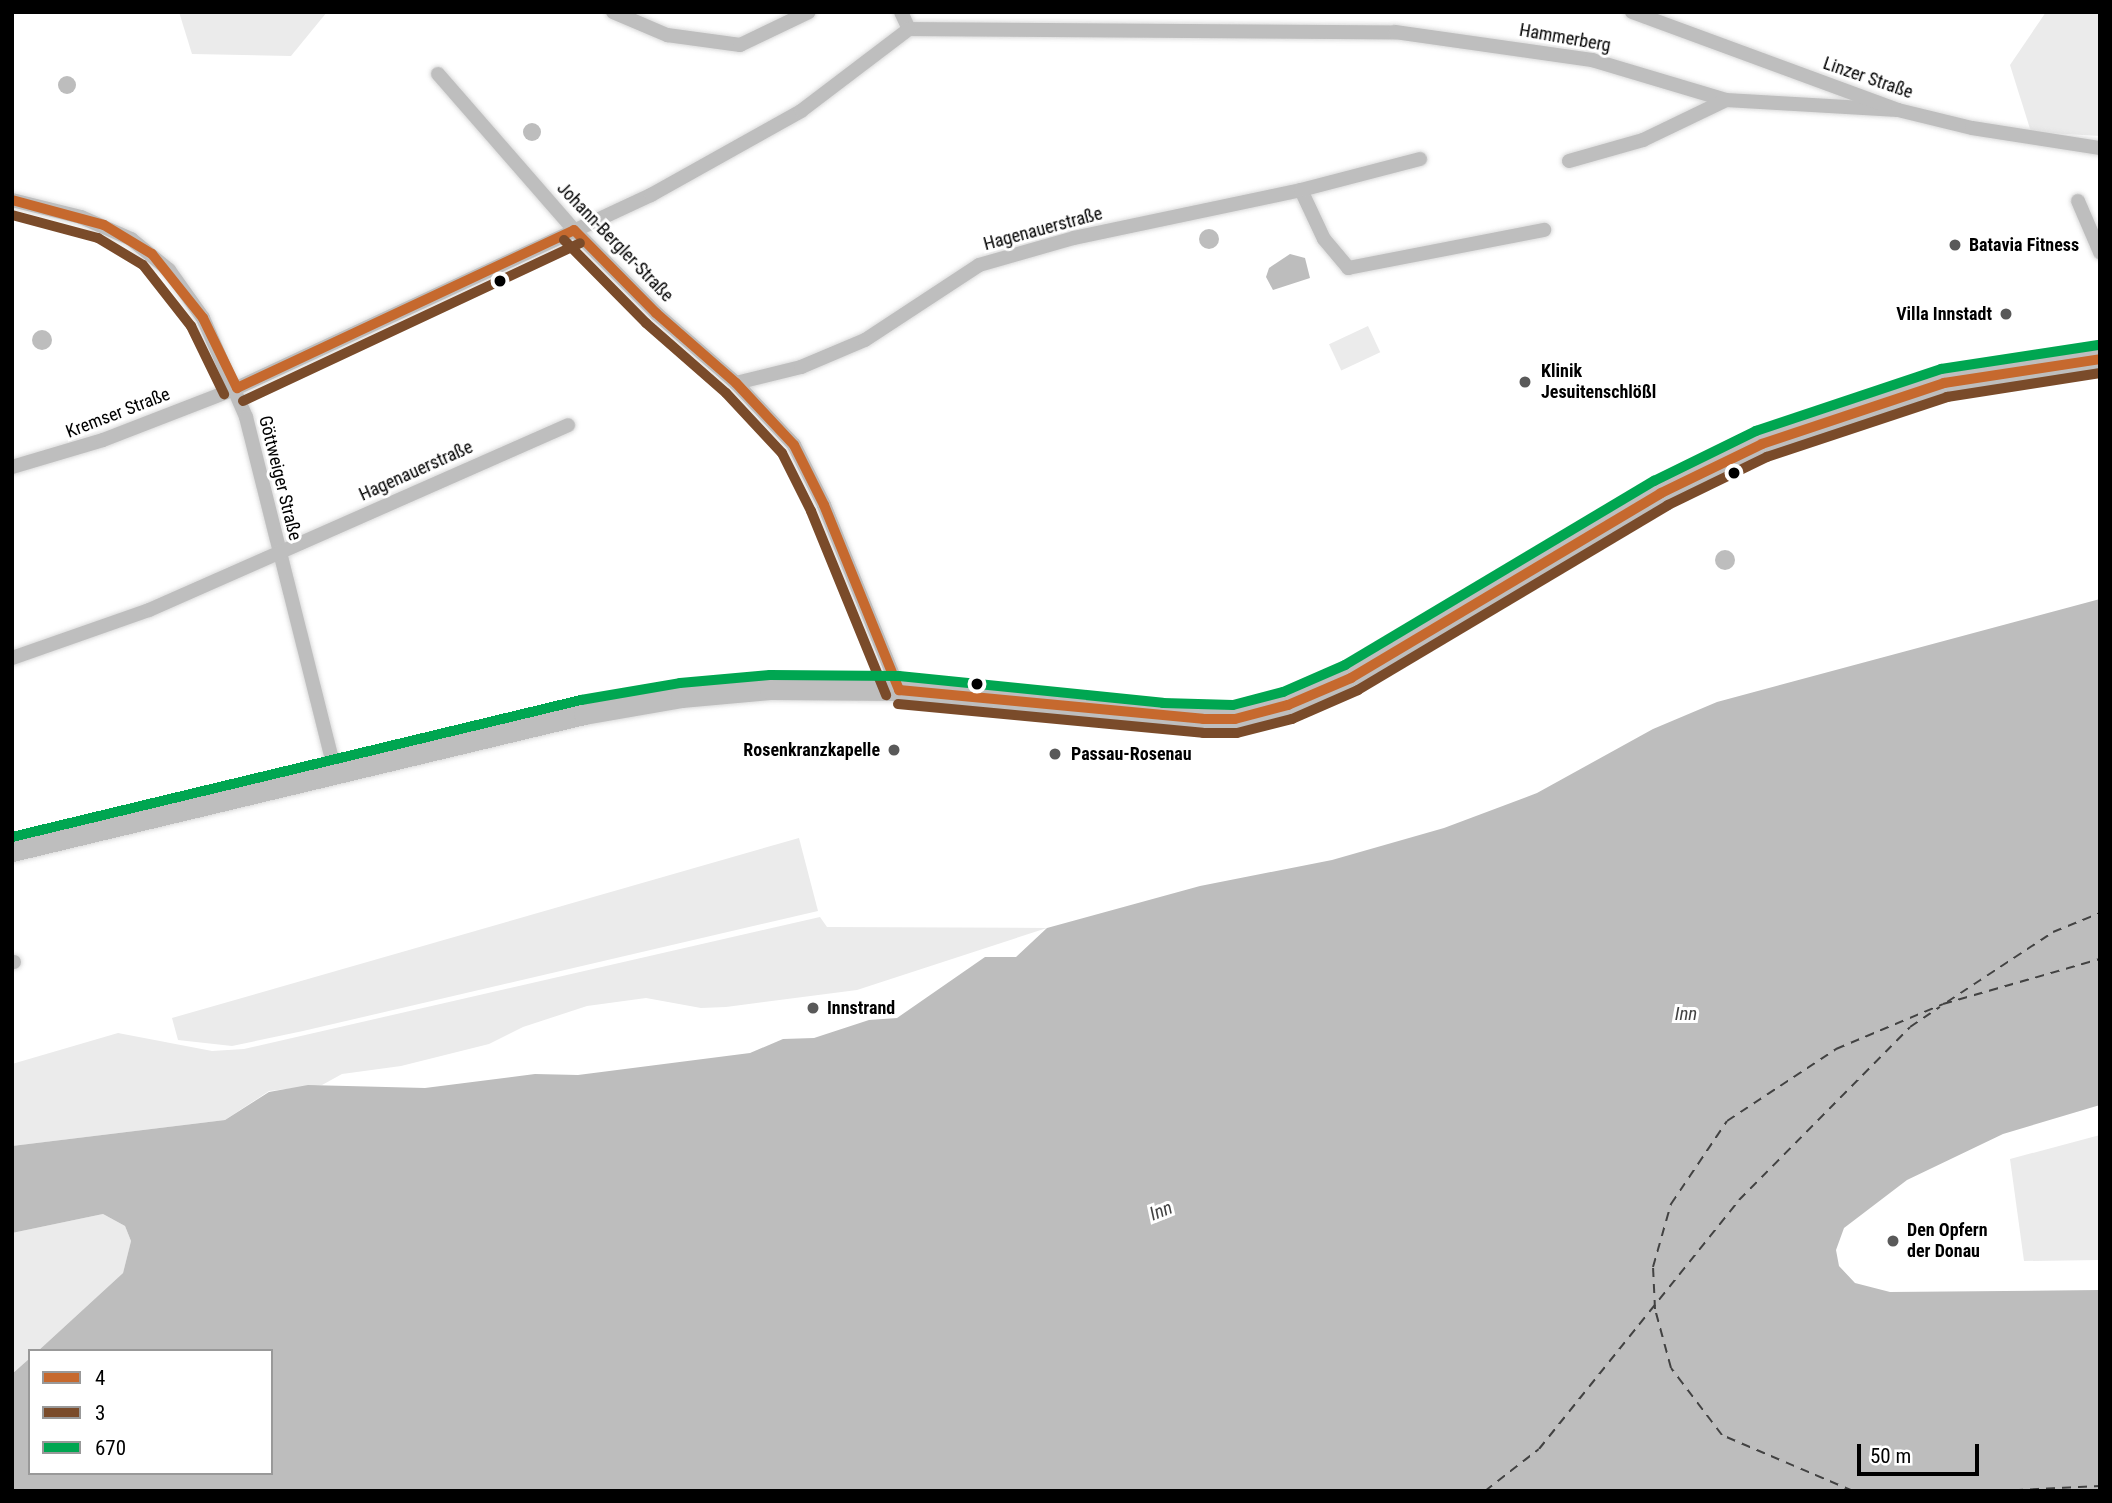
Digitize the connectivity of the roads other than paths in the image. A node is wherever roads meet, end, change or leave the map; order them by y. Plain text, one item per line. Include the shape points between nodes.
1 (613, 12) edge
2 (809, 12) edge
3 (901, 12) edge
4 (1632, 12) edge
5 (909, 29) junction
6 (438, 74) dead end
7 (1726, 100) junction
8 (1898, 110) junction
9 (2100, 148) edge
10 (1420, 159) dead end
11 (1569, 161) dead end
12 (1301, 190) junction
13 (12, 200) edge
14 (2078, 201) dead end
15 (574, 230) junction
16 (1544, 230) dead end
17 (2100, 252) edge
18 (2100, 359) edge
19 (736, 383) junction
20 (236, 388) junction
21 (568, 425) dead end
22 (12, 467) edge
23 (279, 554) junction
24 (12, 658) edge
25 (899, 690) junction
26 (336, 774) junction
27 (12, 850) edge

1 - 2 street via 667,35 740,45
3 - 5 street
4 - 8 street, Linzer Straße
5 - 7 street, Hammerberg via 1395,32 1592,60
5 - 15 street, Kremser Straße via 801,111 651,194
6 - 15 street, Johann-Bergler-Straße
7 - 8 street, Hammerberg
7 - 11 street, Hammerberg via 1643,140
8 - 9 street, Linzer Straße via 1972,128
10 - 12 street, Hagenauerstraße
12 - 16 street via 1324,239 1348,268
12 - 19 street, Hagenauerstraße via 1074,238 979,265 865,340 801,367
13 - 20 street, Göttweiger Straße via 104,225 152,254 203,318
14 - 17 street
15 - 19 street, Johann-Bergler-Straße via 656,313
15 - 20 street, Kremser Straße
18 - 25 main road via 1944,383 1762,444 1661,493 1351,678 1288,705 1235,719 1162,717
19 - 25 street, Johann-Bergler-Straße via 794,445 824,505
20 - 22 street, Kremser Straße via 103,440
20 - 23 street, Göttweiger Straße
21 - 23 street, Hagenauerstraße
23 - 24 street, Göttweiger Straße via 149,610
23 - 26 street, Göttweiger Straße
25 - 26 main road via 770,689 681,697 584,714
26 - 27 main road

